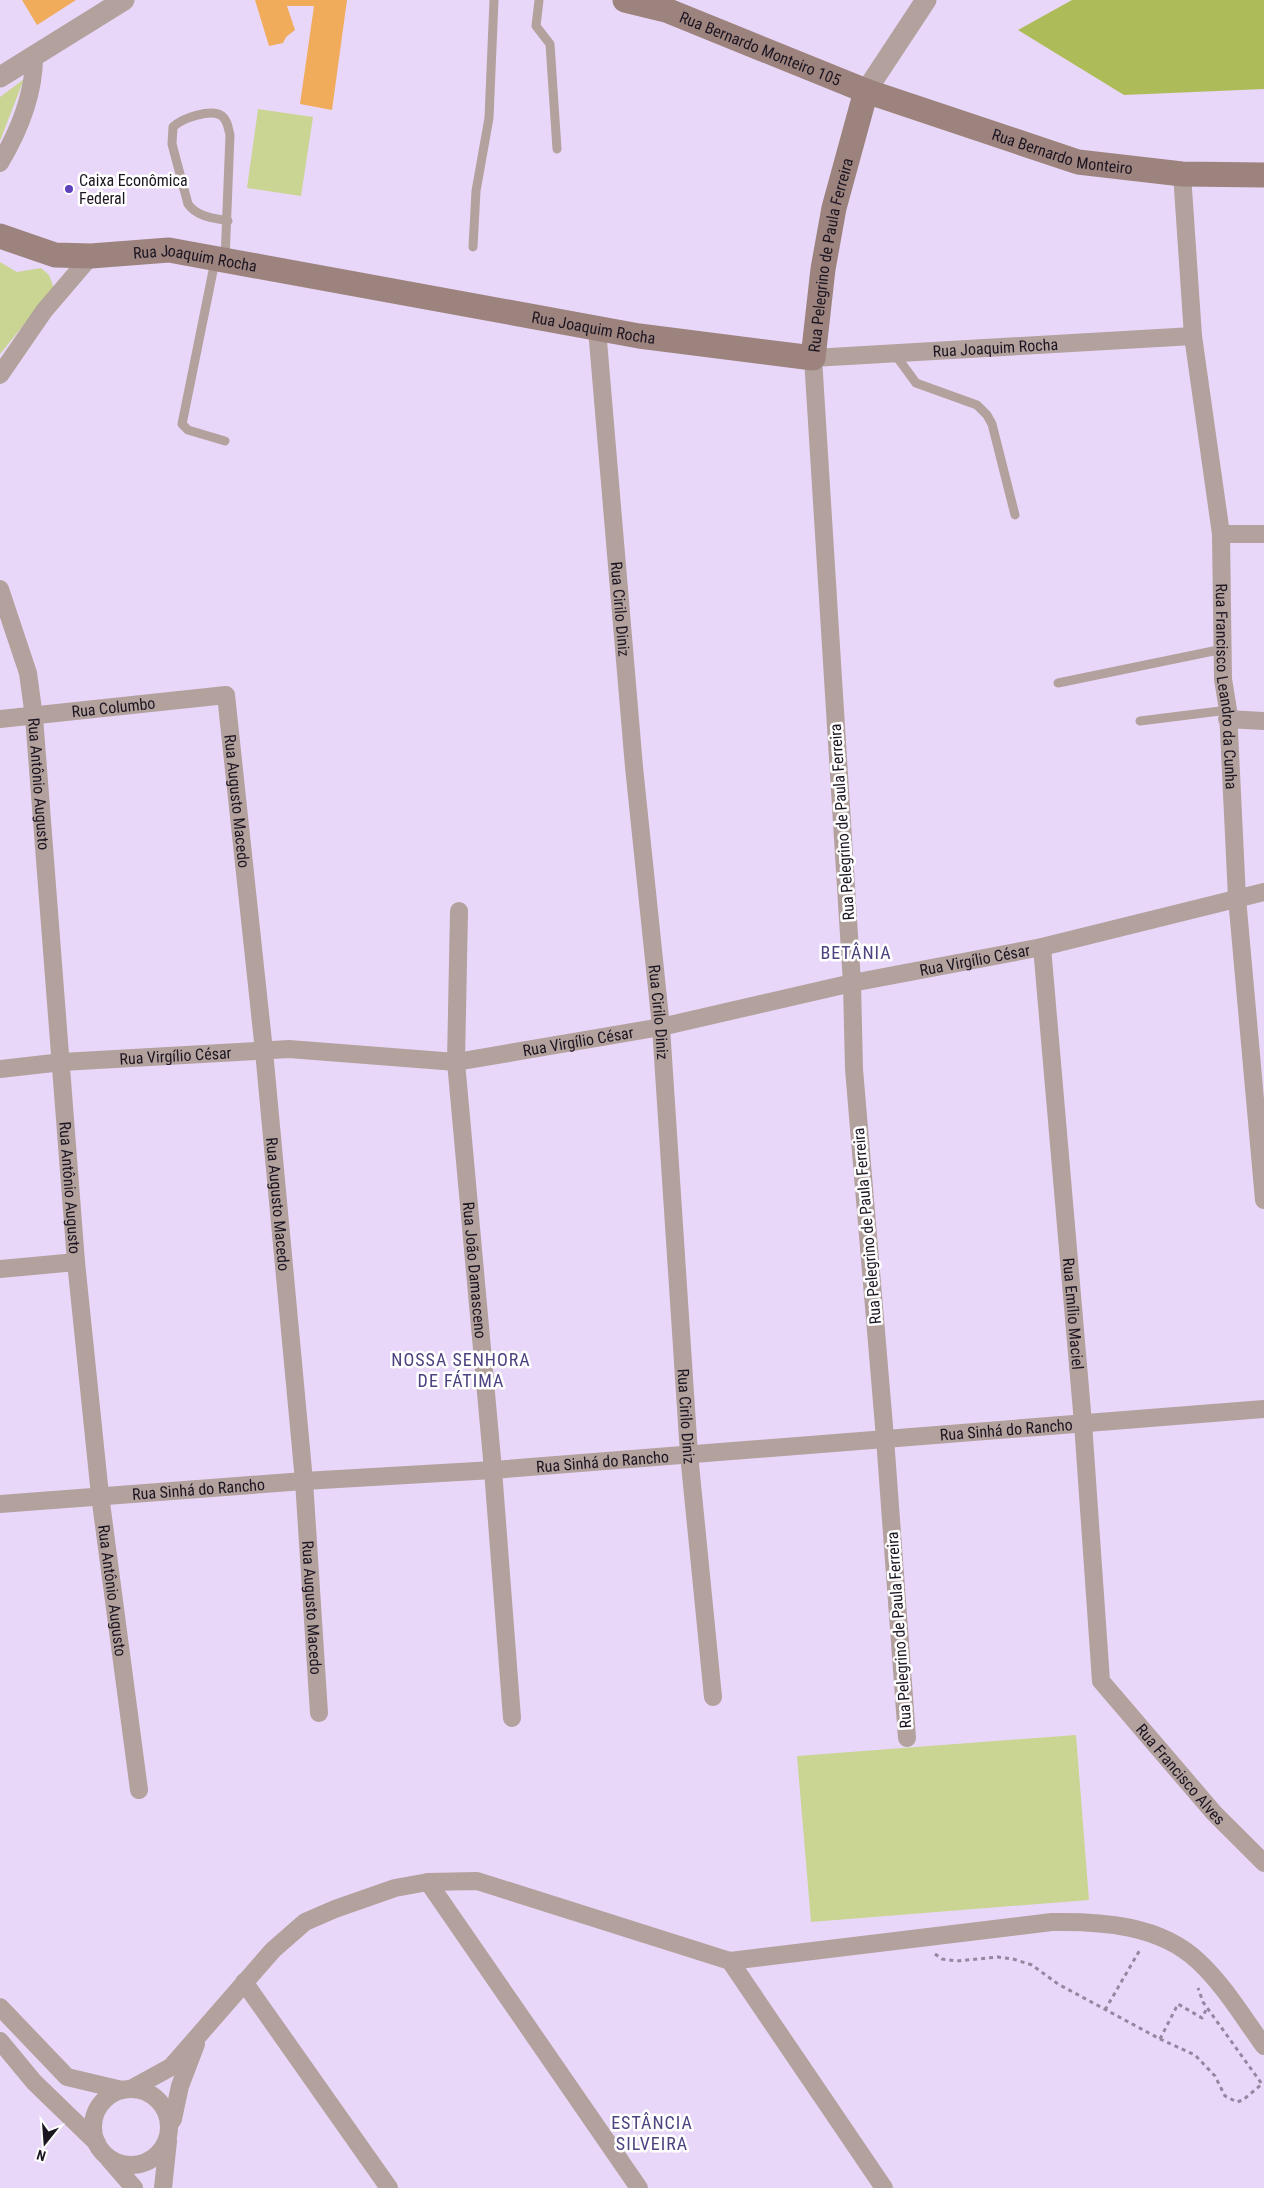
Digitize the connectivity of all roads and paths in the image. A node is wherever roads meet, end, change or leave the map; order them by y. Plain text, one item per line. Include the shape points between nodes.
1 (124, 0) edge
2 (494, 0) edge
3 (539, 0) edge
4 (625, 0) edge
5 (926, 0) edge
6 (34, 57) junction
7 (0, 77) edge
8 (866, 91) junction
9 (557, 149) dead end
10 (0, 163) edge
11 (1182, 174) junction
12 (1264, 175) edge
13 (228, 221) junction
14 (0, 236) edge
15 (473, 247) dead end
16 (55, 256) junction
17 (91, 256) junction
18 (220, 259) junction
19 (65, 286) junction
20 (597, 328) junction
21 (1193, 336) junction
22 (894, 353) junction
23 (813, 358) junction
24 (0, 375) edge
25 (225, 441) dead end
26 (1014, 515) dead end
27 (1221, 534) junction
28 (1264, 534) edge
29 (0, 588) edge
30 (1223, 650) junction
31 (1058, 683) dead end
32 (226, 696) joint
33 (1227, 715) junction
34 (34, 717) junction
35 (0, 719) edge
36 (1140, 721) dead end
37 (1264, 721) edge
38 (1264, 892) edge
39 (1237, 898) junction
40 (459, 911) dead end
41 (1042, 947) junction
42 (852, 983) junction
43 (661, 1027) junction
44 (264, 1051) junction
45 (62, 1062) junction
46 (456, 1062) junction
47 (0, 1069) edge
48 (1264, 1200) edge
49 (76, 1262) junction
50 (0, 1269) edge
51 (1264, 1409) edge
52 (1083, 1423) junction
53 (885, 1438) junction
54 (689, 1454) junction
55 (493, 1470) junction
56 (304, 1481) junction
57 (100, 1496) junction
58 (0, 1504) edge
59 (1101, 1681) joint
60 (713, 1697) dead end
61 (319, 1713) dead end
62 (512, 1718) dead end
63 (907, 1738) dead end
64 (139, 1790) dead end
65 (1264, 1863) edge
66 (428, 1882) junction
67 (1149, 1934) junction
68 (922, 1937) junction
69 (1197, 1960) junction
70 (730, 1961) junction
71 (244, 1982) junction
72 (0, 2007) edge
73 (1207, 2008) junction
74 (1105, 2010) junction
75 (200, 2034) junction
76 (1160, 2039) junction
77 (0, 2041) edge
78 (1264, 2046) edge
79 (127, 2089) junction
80 (169, 2130) junction
81 (99, 2147) junction
82 (134, 2188) edge
83 (163, 2188) edge
84 (389, 2188) edge
85 (639, 2188) edge
86 (884, 2188) edge

1 - 6 street
2 - 15 lane via 489,118 476,191
3 - 9 lane via 536,26 550,44
4 - 8 main road, Rua Bernardo Monteiro 105 via 666,10
5 - 8 street
6 - 7 street
6 - 10 street via 34,80 14,138
8 - 11 main road, Rua Bernardo Monteiro via 1078,162
8 - 23 main road, Rua Pelegrino de Paula Ferreira via 834,208
11 - 12 main road, Rua Bernardo Monteiro
11 - 21 street, Rua Francisco Leandro da Cunha
13 - 13 lane via 230,135 227,122 214,112 179,121 173,127 172,144 188,204 200,215
13 - 18 lane
14 - 16 main road, Rua Joaquim Rocha
16 - 17 main road, Rua Joaquim Rocha
16 - 19 street
17 - 18 main road, Rua Joaquim Rocha via 169,250
17 - 19 street
18 - 20 main road, Rua Joaquim Rocha
18 - 25 lane via 182,424 188,430
19 - 24 street
20 - 23 main road, Rua Joaquim Rocha
20 - 43 street, Rua Cirilo Diniz via 635,777
21 - 22 street, Rua Joaquim Rocha
21 - 27 street, Rua Francisco Leandro da Cunha
22 - 23 street, Rua Joaquim Rocha
22 - 26 lane via 916,383 977,406 987,415
23 - 42 street, Rua Pelegrino de Paula Ferreira
27 - 28 street
27 - 30 street, Rua Francisco Leandro da Cunha
29 - 34 street, Rua Antônio Augusto via 28,673
30 - 31 lane
30 - 33 street, Rua Francisco Leandro da Cunha
32 - 34 street, Rua Columbo
32 - 44 street, Rua Augusto Macedo
33 - 36 lane
33 - 37 street
33 - 39 street, Rua Francisco Leandro da Cunha
34 - 35 street, Rua Columbo
34 - 45 street, Rua Antônio Augusto
38 - 39 street, Rua Virgílio César
39 - 41 street, Rua Virgílio César
39 - 48 street, Rua Francisco Leandro da Cunha
40 - 46 street, Rua João Damasceno
41 - 42 street, Rua Virgílio César
41 - 52 street, Rua Emílio Maciel
42 - 43 street, Rua Virgílio César
42 - 53 street, Rua Pelegrino de Paula Ferreira via 854,1069
43 - 46 street, Rua Virgílio César
43 - 54 street, Rua Cirilo Diniz
44 - 45 street, Rua Virgílio César
44 - 46 street, Rua Virgílio César
44 - 56 street, Rua Augusto Macedo
45 - 47 street, Rua Virgílio César
45 - 49 street, Rua Antônio Augusto
46 - 55 street, Rua João Damasceno
49 - 50 street
49 - 57 street, Rua Antônio Augusto
51 - 52 street, Rua Sinhá do Rancho
52 - 53 street, Rua Sinhá do Rancho
52 - 59 street, Rua Emílio Maciel
53 - 54 street, Rua Sinhá do Rancho
53 - 63 street, Rua Pelegrino de Paula Ferreira
54 - 55 street, Rua Sinhá do Rancho
54 - 60 street, Rua Cirilo Diniz
55 - 56 street, Rua Sinhá do Rancho
55 - 62 street, Rua João Damasceno
56 - 57 street, Rua Sinhá do Rancho
56 - 61 street, Rua Augusto Macedo
57 - 58 street, Rua Sinhá do Rancho
57 - 64 street, Rua Antônio Augusto
59 - 65 street, Rua Francisco Alves via 1214,1814
66 - 70 street via 477,1881
66 - 71 street via 395,1888 305,1922
66 - 85 street
67 - 68 street via 1092,1921 1062,1921
67 - 69 street
67 - 74 path
68 - 70 street
68 - 74 path via 932,1952 942,1959 957,1961 998,1956 1032,1965 1058,1984
69 - 73 path via 1197,1987
69 - 78 street via 1222,1988
70 - 86 street
71 - 75 street
71 - 84 street
72 - 79 street via 67,2078
73 - 76 path via 1202,2018 1178,2004
73 - 76 path via 1262,2084 1243,2100 1237,2102 1225,2096 1215,2076 1195,2055
74 - 76 path
75 - 79 street via 171,2067
75 - 80 street via 180,2086
77 - 81 street via 34,2082
79 - 80 street via 150,2093 158,2099 164,2107
79 - 81 street via 107,2098 96,2110 93,2132
80 - 81 street via 164,2146 146,2162 122,2164 111,2159
80 - 83 street
81 - 82 street

